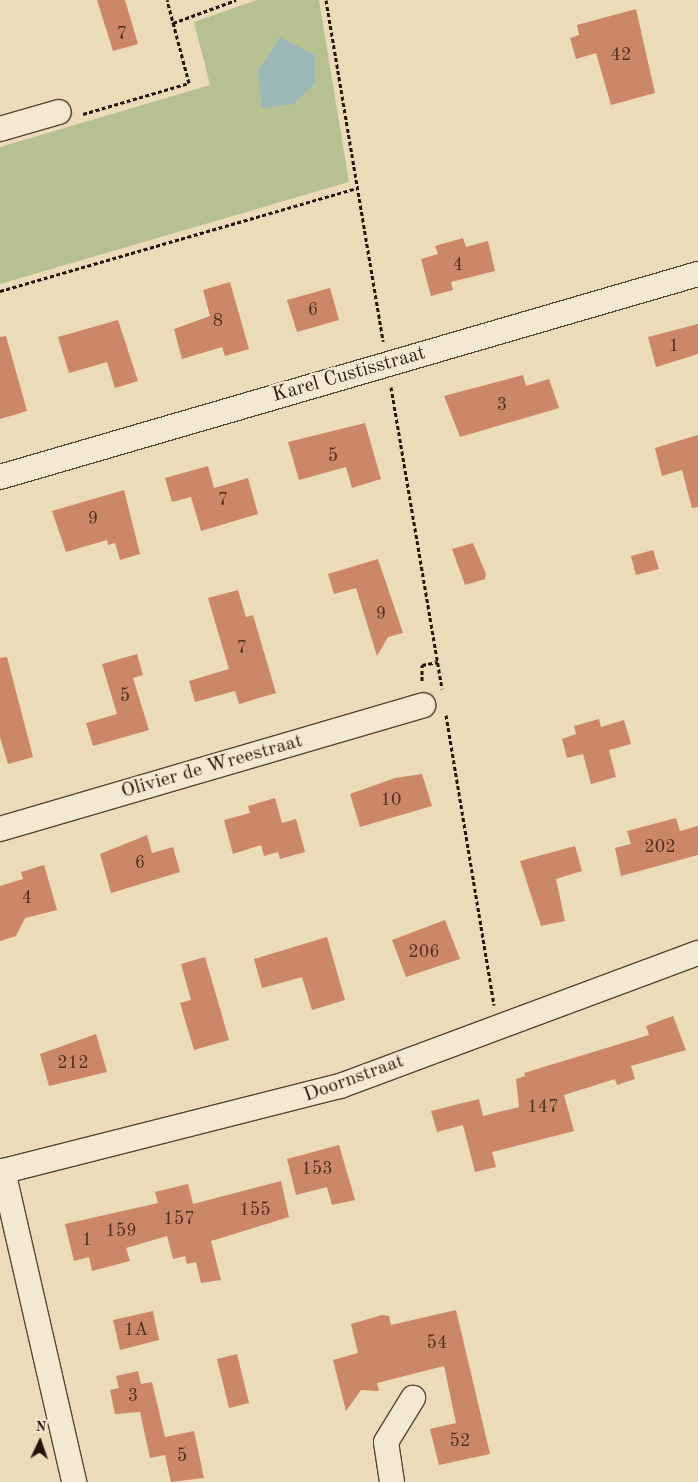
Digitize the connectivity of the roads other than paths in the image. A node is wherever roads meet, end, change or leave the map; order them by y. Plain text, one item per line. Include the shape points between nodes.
1 (59, 112) road end
2 (0, 129) edge
3 (698, 274) edge
4 (0, 477) edge
5 (437, 703) road end
6 (0, 829) edge
7 (698, 952) edge
8 (1, 1172) edge
9 (413, 1398) dead end
10 (74, 1482) edge
11 (392, 1482) edge

1 - 2 street
3 - 4 street, Karel Custisstraat
5 - 6 street, Olivier de Wreestraat
7 - 8 street, Doornstraat via 289,1102
8 - 10 street
9 - 11 street via 386,1442

